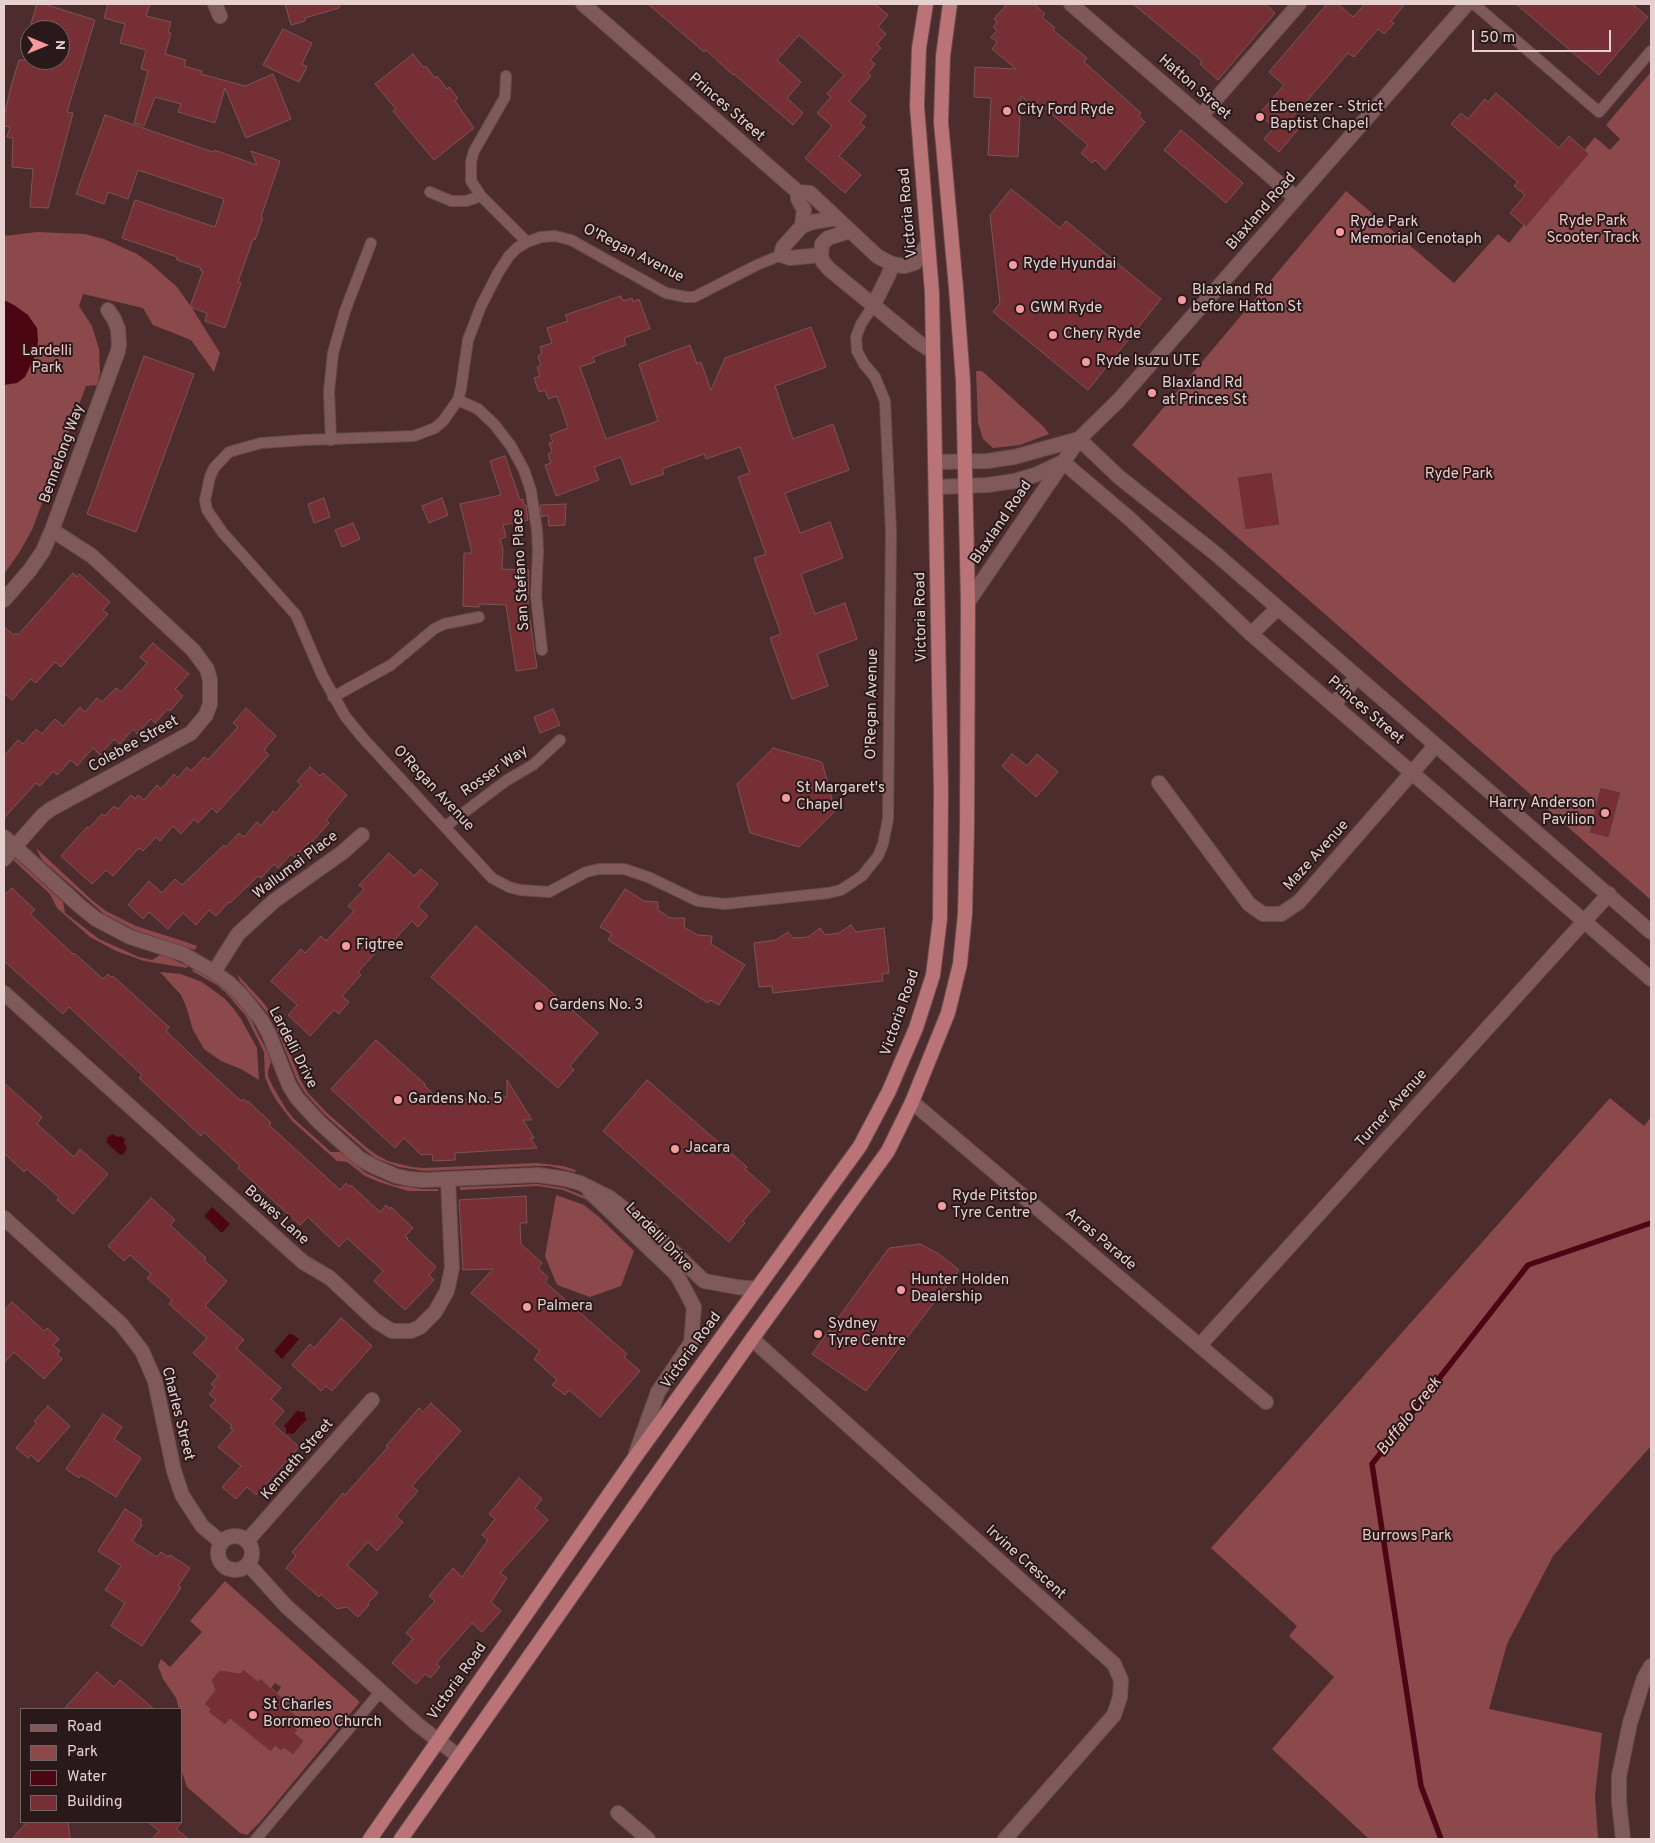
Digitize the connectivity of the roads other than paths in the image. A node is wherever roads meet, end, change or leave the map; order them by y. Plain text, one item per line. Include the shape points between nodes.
1 (583, 4) edge
2 (926, 4) edge
3 (950, 4) edge
4 (1071, 4) edge
5 (1299, 4) edge
6 (1467, 4) edge
7 (1474, 4) edge
8 (1651, 51) edge
9 (506, 76) dead end
10 (1201, 116) junction
11 (430, 192) dead end
12 (798, 192) junction
13 (481, 196) junction
14 (1296, 198) junction
15 (836, 218) junction
16 (802, 226) junction
17 (850, 231) junction
18 (527, 242) junction
19 (371, 243) dead end
20 (928, 243) junction
21 (781, 255) junction
22 (821, 255) junction
23 (892, 264) junction
24 (873, 306) junction
25 (108, 310) dead end
26 (932, 350) junction
27 (458, 400) junction
28 (1078, 439) junction
29 (330, 440) junction
30 (936, 462) junction
31 (965, 462) junction
32 (1063, 462) junction
33 (966, 486) junction
34 (937, 487) junction
35 (52, 530) junction
36 (4, 600) edge
37 (968, 602) junction
38 (1278, 608) junction
39 (480, 617) dead end
40 (1251, 634) junction
41 (542, 650) dead end
42 (1357, 676) junction
43 (333, 696) junction
44 (1333, 705) junction
45 (560, 740) dead end
46 (1436, 745) junction
47 (1412, 773) junction
48 (1159, 783) dead end
49 (446, 826) junction
50 (362, 835) dead end
51 (4, 837) edge
52 (15, 846) junction
53 (4, 858) edge
54 (1608, 894) junction
55 (1585, 921) junction
56 (1651, 932) edge
57 (214, 972) junction
58 (1651, 978) edge
59 (4, 993) edge
60 (912, 1102) junction
61 (448, 1179) junction
62 (580, 1183) junction
63 (4, 1218) edge
64 (757, 1289) junction
65 (752, 1339) junction
66 (1200, 1345) junction
67 (372, 1400) dead end
68 (1266, 1402) dead end
69 (633, 1460) junction
70 (247, 1541) junction
71 (221, 1542) junction
72 (248, 1564) junction
73 (1651, 1666) edge
74 (381, 1691) junction
75 (438, 1740) junction
76 (458, 1756) junction
77 (618, 1813) dead end
78 (256, 1839) edge
79 (370, 1839) edge
80 (401, 1839) edge
81 (648, 1839) edge
82 (1005, 1839) edge
83 (1623, 1839) edge

1 - 12 street, Princes Street
2 - 20 highway, Victoria Road via 919,48 917,106
3 - 31 highway via 941,122 961,353
4 - 10 street, Hatton Street
5 - 10 street
6 - 14 street, Blaxland Road
7 - 8 lane via 1599,112
9 - 13 lane via 505,96 471,162 472,181
10 - 14 street, Hatton Street
11 - 13 lane via 451,201
12 - 15 street, Princes Street via 810,193
12 - 16 street via 804,210
13 - 18 lane
14 - 28 street, Blaxland Road via 1118,401
15 - 16 street
15 - 17 street, Princes Street
16 - 21 street via 783,247
17 - 22 street via 828,238 822,244
17 - 23 street, Princes Street via 877,256
18 - 21 lane, O'Regan Avenue via 555,236 571,240 678,297 694,297
18 - 27 lane, O'Regan Avenue via 509,256 481,306 468,340
19 - 29 lane via 345,310 333,353 329,392
20 - 23 street via 915,263 904,266
20 - 26 highway, Victoria Road
21 - 22 street, O'Regan Avenue via 790,258
22 - 24 street via 829,269
23 - 24 street, O'Regan Avenue
24 - 26 street
24 - 49 lane, O'Regan Avenue via 856,337 857,351 875,378 885,401 891,612 888,819 883,844 871,867 852,884 828,893 725,904 698,901 624,868 586,872 549,892 520,890 492,878
25 - 35 street, Bennelong Way via 118,328 118,351
26 - 30 highway, Victoria Road
27 - 29 lane, O'Regan Avenue via 443,421 424,433
27 - 41 lane, San Stefano Place via 478,409 494,424 524,470 537,530 536,596
28 - 31 street, Blaxland Road via 1014,457
28 - 32 street, Blaxland Road
28 - 38 street, Princes Street via 1119,477
29 - 43 lane, O'Regan Avenue via 261,443 229,452 214,468 205,500 207,510 223,532 296,615
30 - 31 street, Blaxland Road
30 - 34 highway, Victoria Road
31 - 33 highway
32 - 33 street, Blaxland Road via 1015,481
32 - 37 street, Blaxland Road
32 - 40 street, Princes Street via 1130,519
33 - 34 street, Blaxland Road
33 - 37 highway
34 - 64 highway, Victoria Road via 940,919 933,975 889,1091 860,1146
35 - 36 street, Bennelong Way via 30,570
35 - 52 street, Colebee Street via 92,556 193,650 207,669 211,692 206,715 191,733 51,808
37 - 60 highway via 967,828 960,964 948,1013
38 - 40 street
38 - 42 street, Princes Street
39 - 43 lane via 434,629 391,665
40 - 44 street, Princes Street
42 - 44 street
42 - 46 street, Princes Street
43 - 49 lane, O'Regan Avenue via 362,737
44 - 47 street, Princes Street
45 - 49 lane, Rosser Way via 533,765 507,780
46 - 47 street, Maze Avenue
46 - 54 street, Princes Street
47 - 48 street, Maze Avenue via 1299,902 1281,914 1263,914 1249,904
47 - 55 street, Princes Street
50 - 57 street, Wallumai Place via 344,852 274,901 238,934
51 - 52 street, Lardelli Drive
52 - 53 street
52 - 57 street, Lardelli Drive via 96,919 130,937 183,954
54 - 55 street, Turner Avenue
54 - 56 street, Princes Street
55 - 58 street, Princes Street
55 - 66 street, Turner Avenue
57 - 61 street, Lardelli Drive via 253,1008 269,1034 297,1098 359,1158 383,1172 410,1179
59 - 61 street, Bowes Lane via 303,1262 330,1278 376,1321 392,1331 411,1331 420,1327 435,1312 447,1291 452,1268
60 - 65 highway via 888,1151
60 - 66 street, Arras Parade
61 - 62 street, Lardelli Drive via 538,1174
62 - 64 street, Lardelli Drive via 610,1198 648,1227 704,1281
62 - 69 street, Lardelli Drive via 677,1275 694,1307 691,1343 658,1392
63 - 71 street, Charles Street via 120,1324 142,1351 155,1381 182,1495 202,1526
64 - 69 highway, Victoria Road
65 - 76 highway
65 - 82 street, Irvine Crescent via 1114,1664 1121,1680 1114,1715
66 - 68 street, Arras Parade
67 - 70 street, Kenneth Street
69 - 75 highway, Victoria Road
70 - 71 street via 230,1536
70 - 72 street via 252,1555
71 - 72 street via 218,1557 222,1565 232,1570
72 - 74 street via 286,1606
73 - 83 street via 1630,1723 1619,1776
74 - 75 street
74 - 78 lane
75 - 76 street
75 - 79 highway, Victoria Road
76 - 80 highway
77 - 81 street

